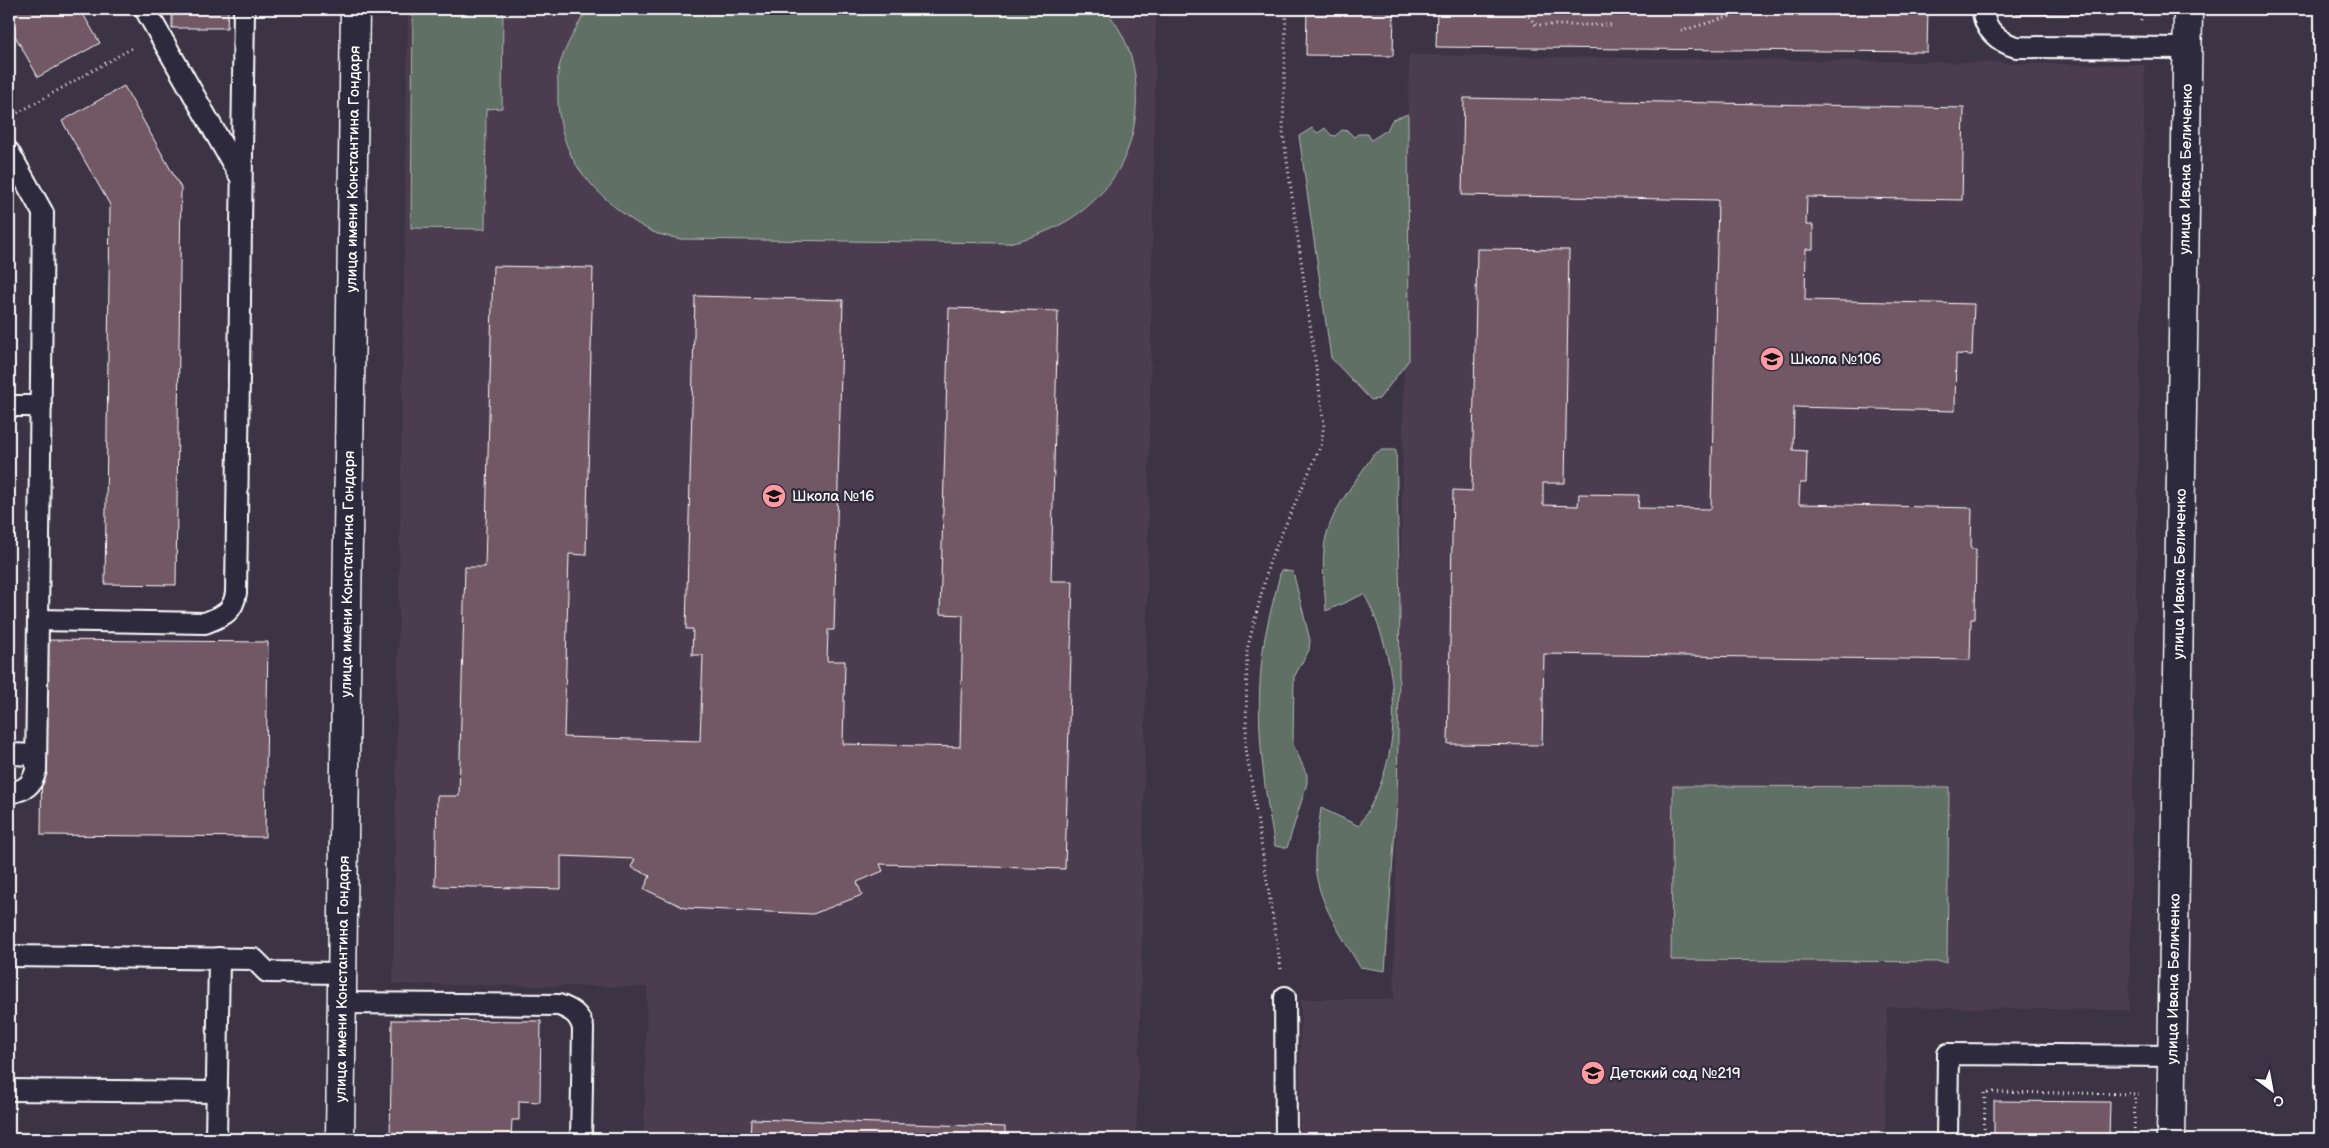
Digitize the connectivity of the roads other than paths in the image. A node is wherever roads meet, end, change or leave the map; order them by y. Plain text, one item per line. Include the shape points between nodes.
1 (145, 9) edge
2 (244, 9) edge
3 (355, 9) edge
4 (1983, 9) edge
5 (2188, 9) edge
6 (2187, 48) junction
7 (9, 152) edge
8 (242, 179) junction
9 (9, 406) edge
10 (41, 406) junction
11 (38, 620) junction
12 (9, 754) edge
13 (36, 755) junction
14 (9, 794) edge
15 (9, 956) edge
16 (219, 958) junction
17 (343, 973) junction
18 (1285, 997) road end
19 (342, 1002) junction
20 (2172, 1056) junction
21 (9, 1090) edge
22 (217, 1092) junction
23 (216, 1139) edge
24 (340, 1139) edge
25 (581, 1139) edge
26 (1286, 1139) edge
27 (1947, 1139) edge
28 (2171, 1139) edge

1 - 8 lane
2 - 8 lane
3 - 17 street, улица имени Константина Гондаря
4 - 6 lane via 1989,28 2001,42 2016,47
5 - 6 street, улица Ивана Беличенко
6 - 20 street, улица Ивана Беличенко
7 - 10 lane via 43,213
8 - 11 lane via 234,605 223,616 205,622
9 - 10 lane
10 - 11 lane
11 - 13 lane
12 - 13 lane
13 - 14 lane via 34,781 25,790
15 - 16 lane
16 - 17 lane via 254,958 267,972
16 - 22 lane
17 - 19 street, улица имени Константина Гондаря
18 - 26 lane
19 - 24 street, улица имени Константина Гондаря
19 - 25 lane via 559,1005 571,1009 580,1018 583,1028
20 - 27 lane via 1948,1054
20 - 28 street, улица Ивана Беличенко
21 - 22 lane
22 - 23 lane

